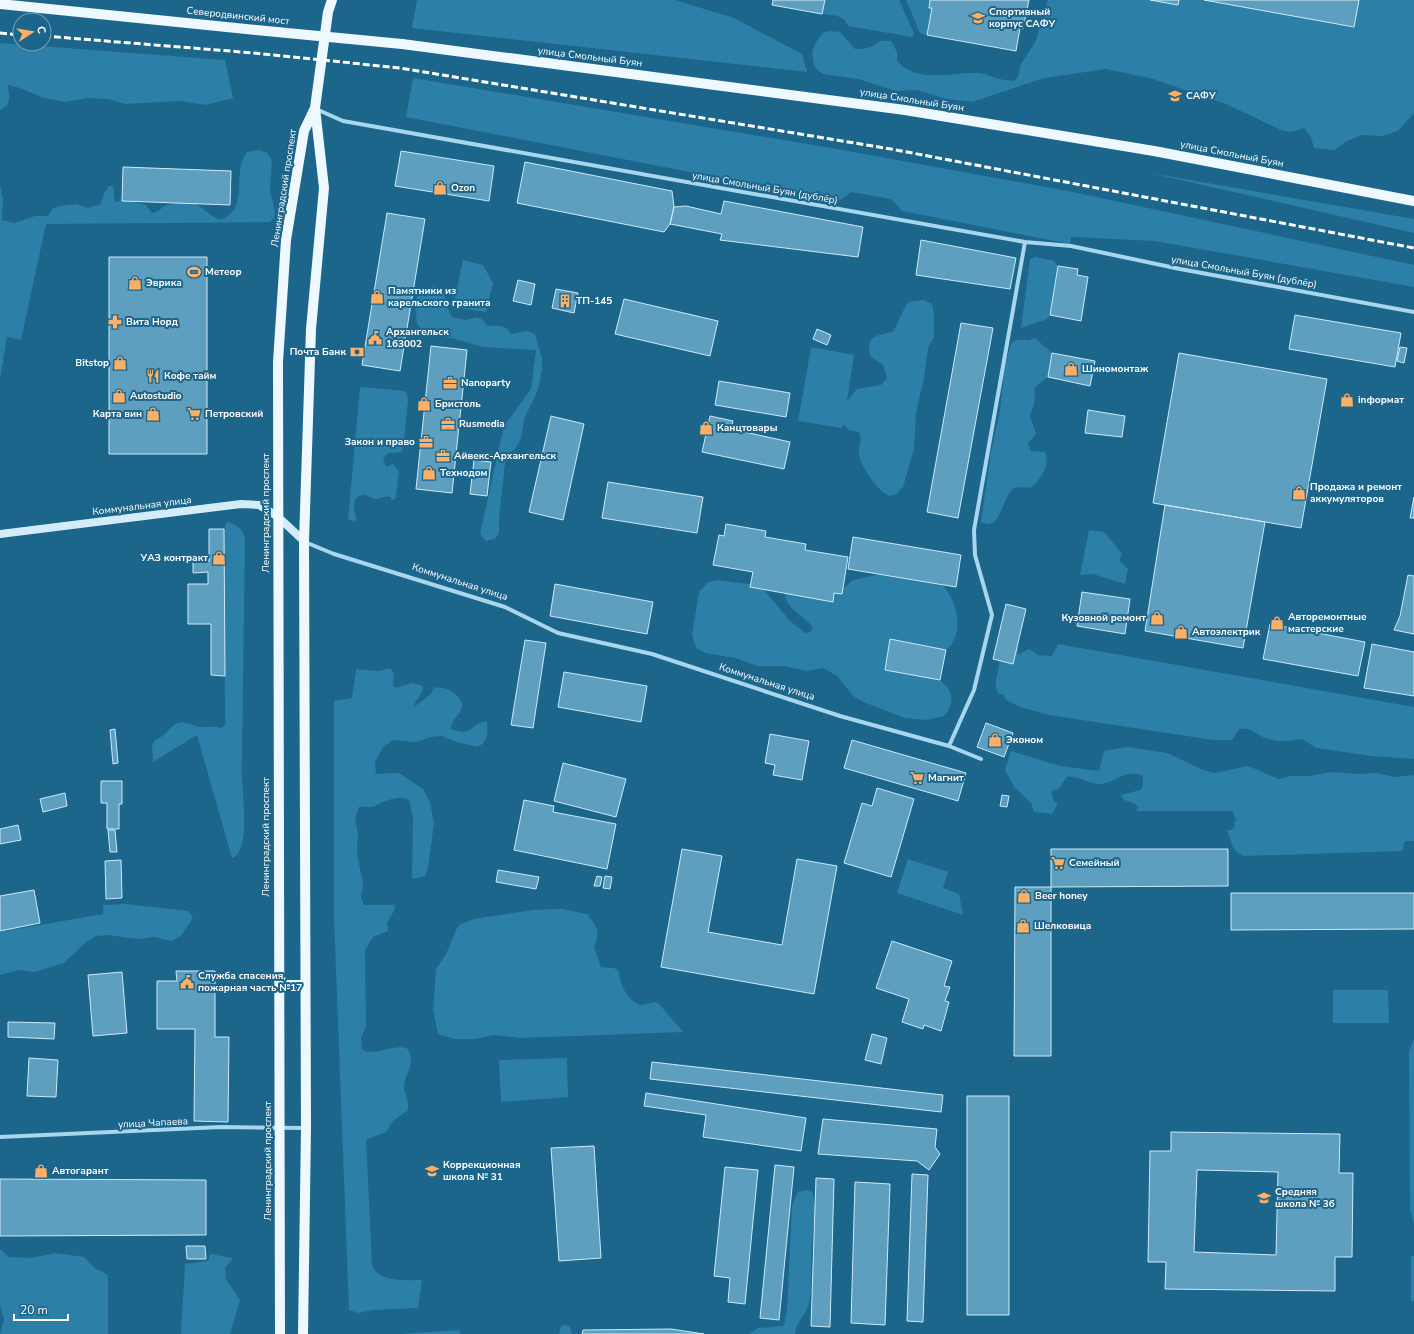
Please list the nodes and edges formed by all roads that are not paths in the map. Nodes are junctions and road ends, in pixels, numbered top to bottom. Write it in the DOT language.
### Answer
graph roads {
  1 [pos="325,0"];
  2 [pos="332,0"];
  3 [pos="0,4"];
  4 [pos="328,12"];
  5 [pos="402,44"];
  6 [pos="314,108"];
  7 [pos="1392,197"];
  8 [pos="1414,197"];
  9 [pos="1414,201"];
  10 [pos="1025,242"];
  11 [pos="1414,312"];
  12 [pos="277,516"];
  13 [pos="0,534"];
  14 [pos="304,541"];
  15 [pos="949,746"];
  16 [pos="981,759"];
  17 [pos="279,985"];
  18 [pos="305,985"];
  19 [pos="280,1128"];
  20 [pos="306,1128"];
  21 [pos="0,1137"];
  22 [pos="280,1334"];
  23 [pos="303,1334"];
  1 -- 4 [label="main road"];
  2 -- 4 [label="main road"];
  3 -- 5 [label="main road, Северодвинский мост, bridge"];
  4 -- 6 [label="main road"];
  5 -- 7 [label="main road, улица Смольный Буян"];
  6 -- 10 [label="street, улица Смольный Буян (дублёр)"];
  6 -- 12 [label="main road, Ленинградский проспект"];
  6 -- 14 [label="main road"];
  7 -- 8 [label="main road"];
  7 -- 9 [label="main road, улица Смольный Буян"];
  10 -- 11 [label="street, улица Смольный Буян (дублёр)"];
  10 -- 15 [label="street"];
  12 -- 13 [label="main road, Коммунальная улица"];
  12 -- 14 [label="main road, Коммунальная улица"];
  12 -- 17 [label="main road, Ленинградский проспект"];
  14 -- 15 [label="street, Коммунальная улица"];
  14 -- 18 [label="main road"];
  15 -- 16 [label="street, Коммунальная улица"];
  17 -- 18 [label="main road"];
  17 -- 19 [label="main road, Ленинградский проспект"];
  18 -- 20 [label="main road"];
  19 -- 20 [label="street, улица Чапаева"];
  19 -- 21 [label="street, улица Чапаева"];
  19 -- 22 [label="main road, Ленинградский проспект"];
  20 -- 23 [label="main road"];
}
